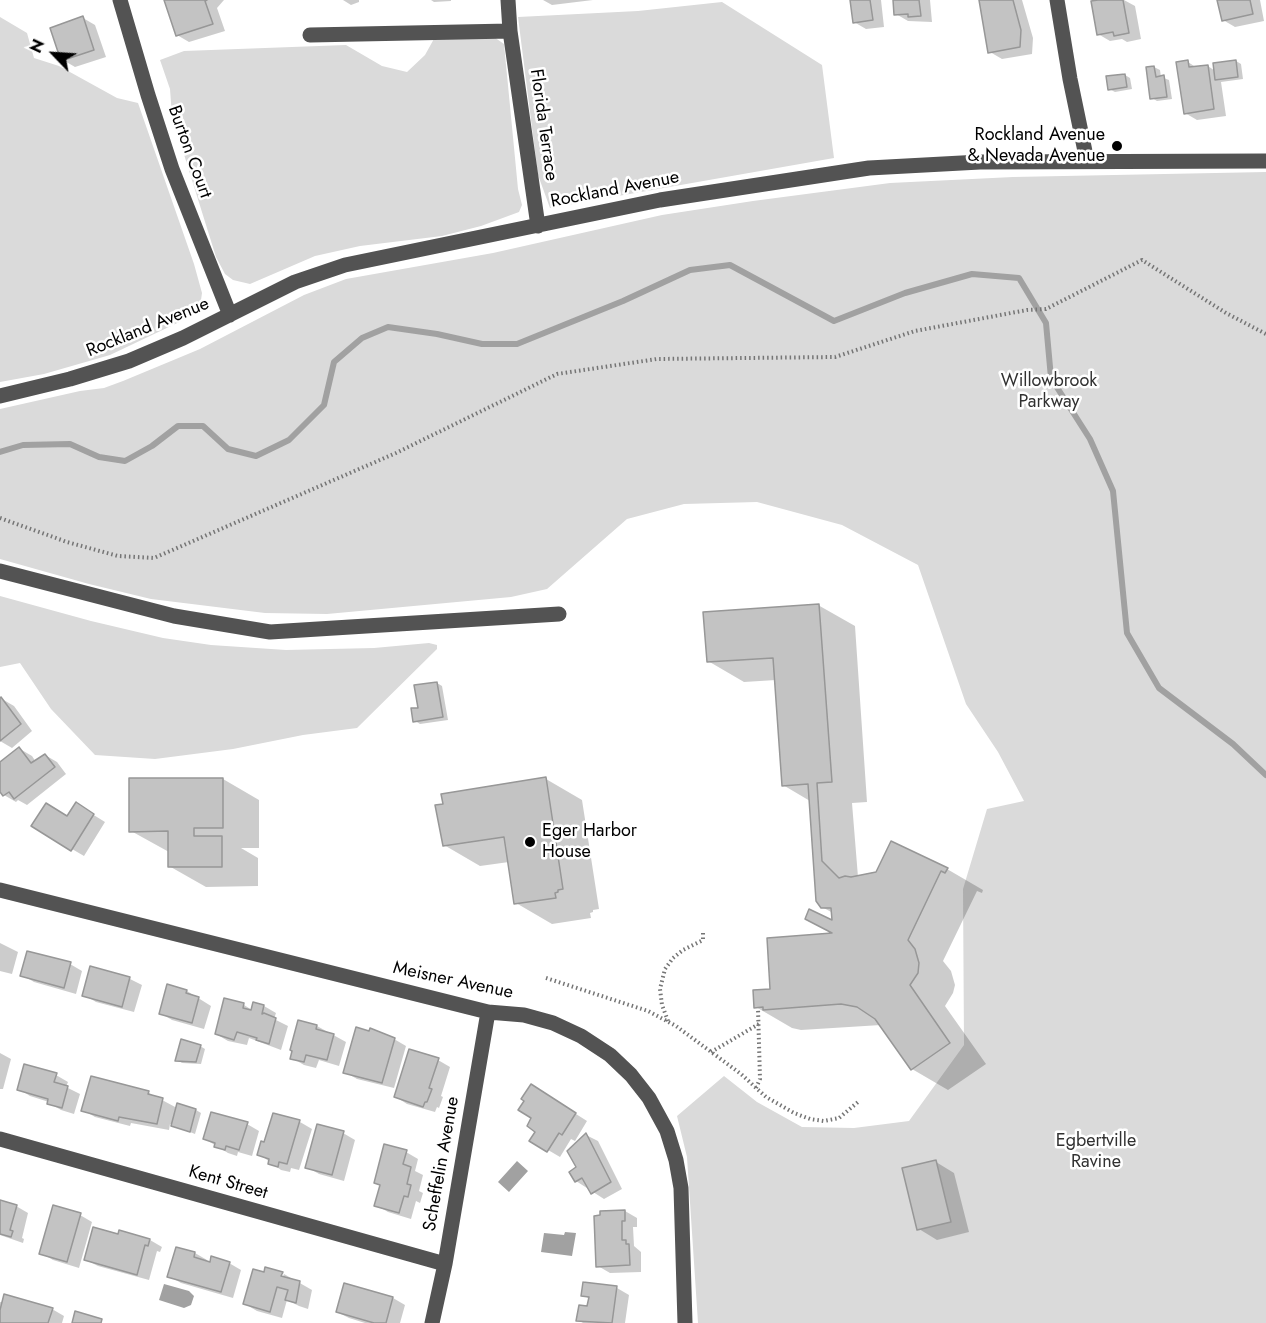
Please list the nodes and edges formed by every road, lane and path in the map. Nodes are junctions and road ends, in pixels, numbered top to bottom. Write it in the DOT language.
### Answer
graph roads {
  1 [pos="120,0"];
  2 [pos="508,0"];
  3 [pos="1058,0"];
  4 [pos="510,31"];
  5 [pos="310,35"];
  6 [pos="1087,161"];
  7 [pos="1266,161"];
  8 [pos="538,226"];
  9 [pos="230,315"];
  10 [pos="1266,334"];
  11 [pos="0,396"];
  12 [pos="0,518"];
  13 [pos="0,571"];
  14 [pos="560,614"];
  15 [pos="0,890"];
  16 [pos="703,932"];
  17 [pos="546,978"];
  18 [pos="758,1008"];
  19 [pos="488,1012"];
  20 [pos="668,1022"];
  21 [pos="759,1024"];
  22 [pos="711,1052"];
  23 [pos="756,1088"];
  24 [pos="858,1102"];
  25 [pos="0,1138"];
  26 [pos="445,1264"];
  27 [pos="432,1323"];
  28 [pos="685,1323"];
  1 -- 9 [label="street, Burton Court"];
  2 -- 4 [label="street, Florida Terrace"];
  3 -- 6 [label="street"];
  4 -- 5 [label="street"];
  4 -- 8 [label="street, Florida Terrace"];
  6 -- 7 [label="street, Rockland Avenue"];
  6 -- 8 [label="street, Rockland Avenue"];
  8 -- 9 [label="street, Rockland Avenue"];
  9 -- 11 [label="street, Rockland Avenue"];
  10 -- 12 [label="path"];
  13 -- 14 [label="street"];
  15 -- 19 [label="street, Meisner Avenue"];
  16 -- 20 [label="path"];
  17 -- 20 [label="path"];
  18 -- 21 [label="path"];
  19 -- 26 [label="street, Scheffelin Avenue"];
  19 -- 28 [label="street, Meisner Avenue"];
  20 -- 22 [label="path"];
  21 -- 22 [label="path"];
  21 -- 23 [label="path"];
  22 -- 23 [label="path"];
  23 -- 24 [label="path"];
  25 -- 26 [label="street, Kent Street"];
  26 -- 27 [label="street, Scheffelin Avenue"];
}
